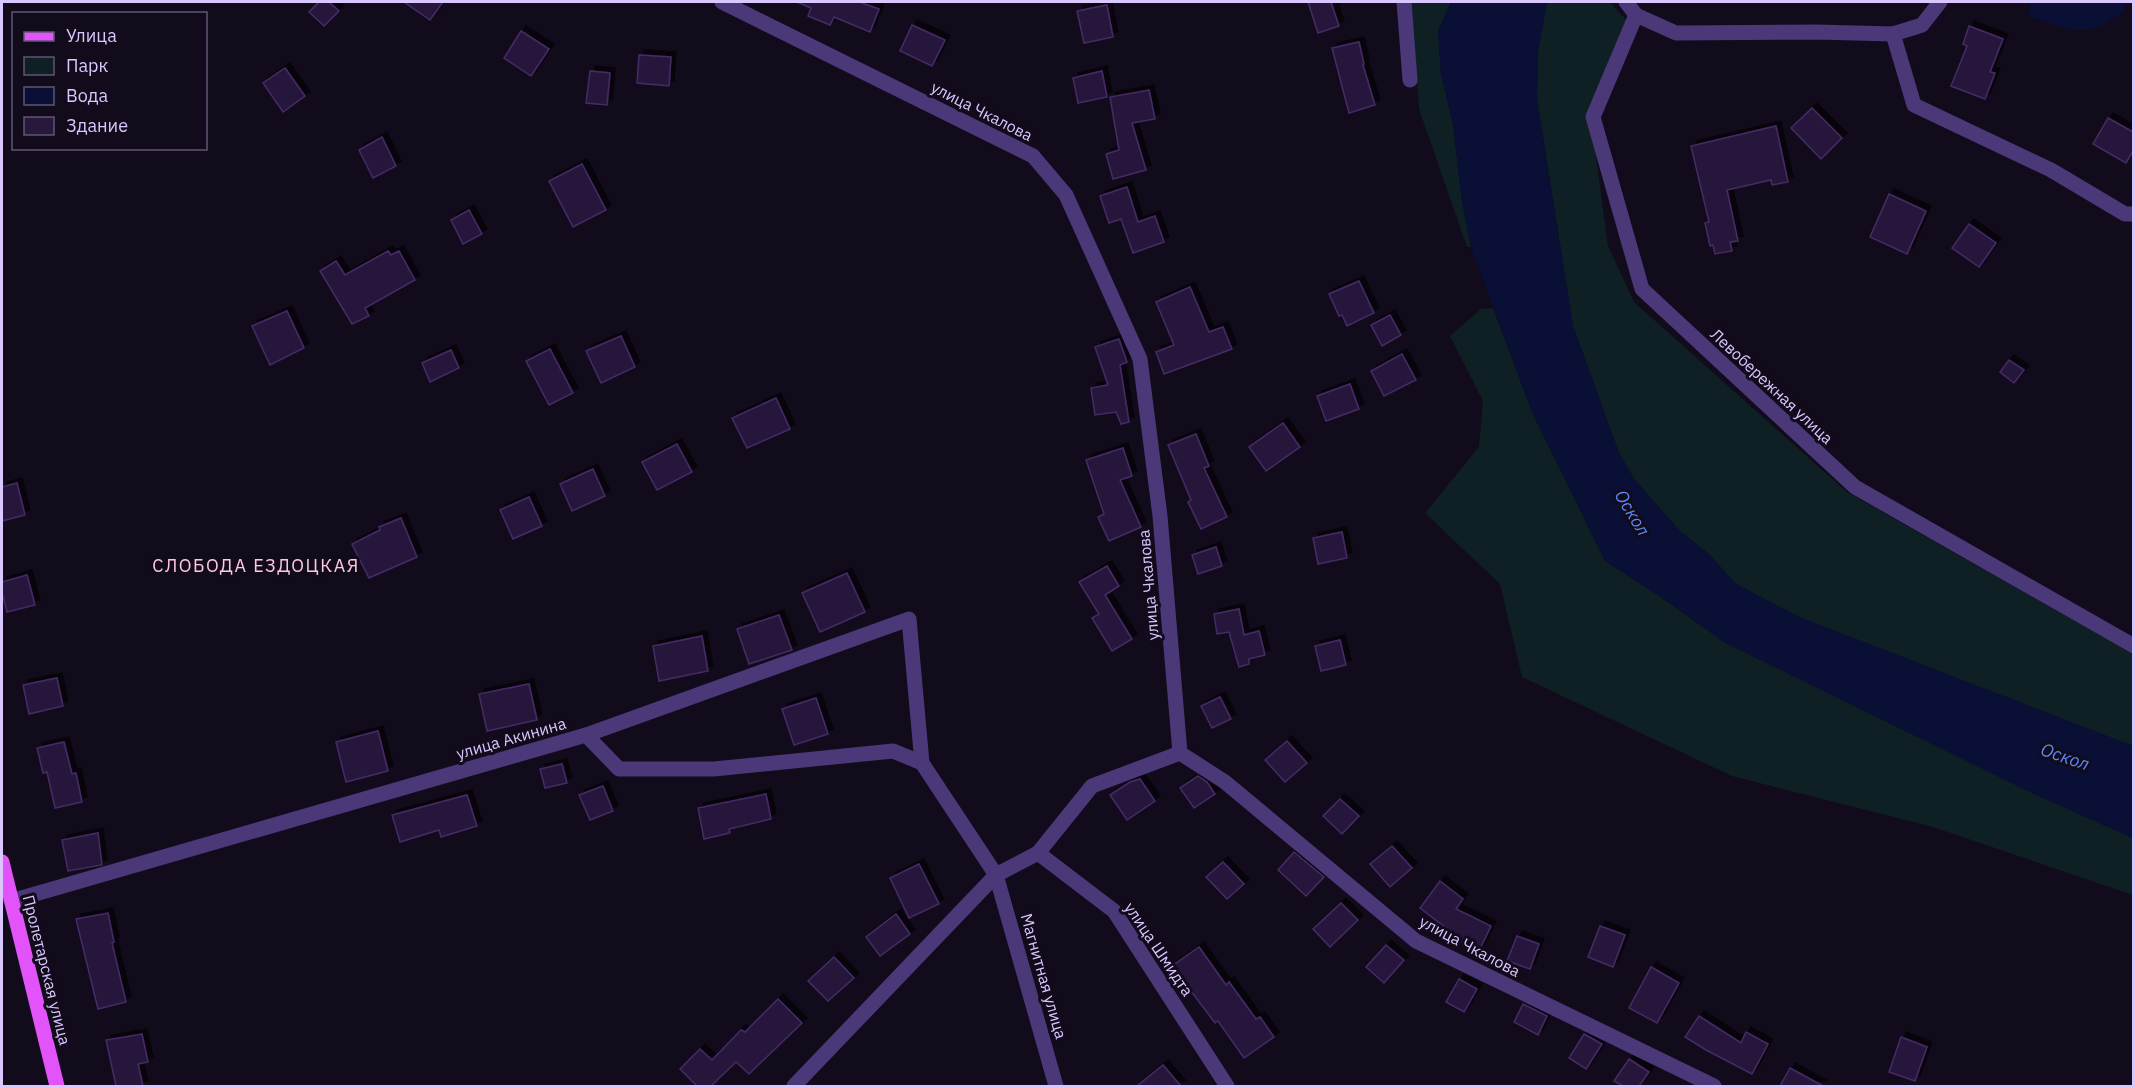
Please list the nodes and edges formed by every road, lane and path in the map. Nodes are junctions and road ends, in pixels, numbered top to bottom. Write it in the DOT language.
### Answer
graph roads {
  1 [pos="722,2"];
  2 [pos="1404,2"];
  3 [pos="1626,2"];
  4 [pos="1940,2"];
  5 [pos="1636,15"];
  6 [pos="1893,34"];
  7 [pos="1410,80"];
  8 [pos="2133,214"];
  9 [pos="2133,646"];
  10 [pos="586,735"];
  11 [pos="1180,753"];
  12 [pos="922,764"];
  13 [pos="1038,853"];
  14 [pos="2,862"];
  15 [pos="996,875"];
  16 [pos="11,901"];
  17 [pos="57,1086"];
  18 [pos="794,1086"];
  19 [pos="1056,1086"];
  20 [pos="1227,1086"];
  21 [pos="1714,1086"];
  1 -- 11 [label="street, улица Чкалова"];
  2 -- 7 [label="street"];
  3 -- 5 [label="street"];
  4 -- 6 [label="street"];
  5 -- 6 [label="street"];
  5 -- 9 [label="street, Левобережная улица"];
  6 -- 8 [label="street"];
  10 -- 12 [label="street, улица Акинина"];
  10 -- 12 [label="street"];
  10 -- 16 [label="street, улица Акинина"];
  11 -- 13 [label="street"];
  11 -- 21 [label="street, улица Чкалова"];
  12 -- 15 [label="street"];
  13 -- 15 [label="street"];
  13 -- 20 [label="street, улица Шмидта"];
  14 -- 16 [label="main road, Пролетарская улица"];
  15 -- 18 [label="street"];
  15 -- 19 [label="street, Магнитная улица"];
  16 -- 17 [label="main road, Пролетарская улица"];
}
